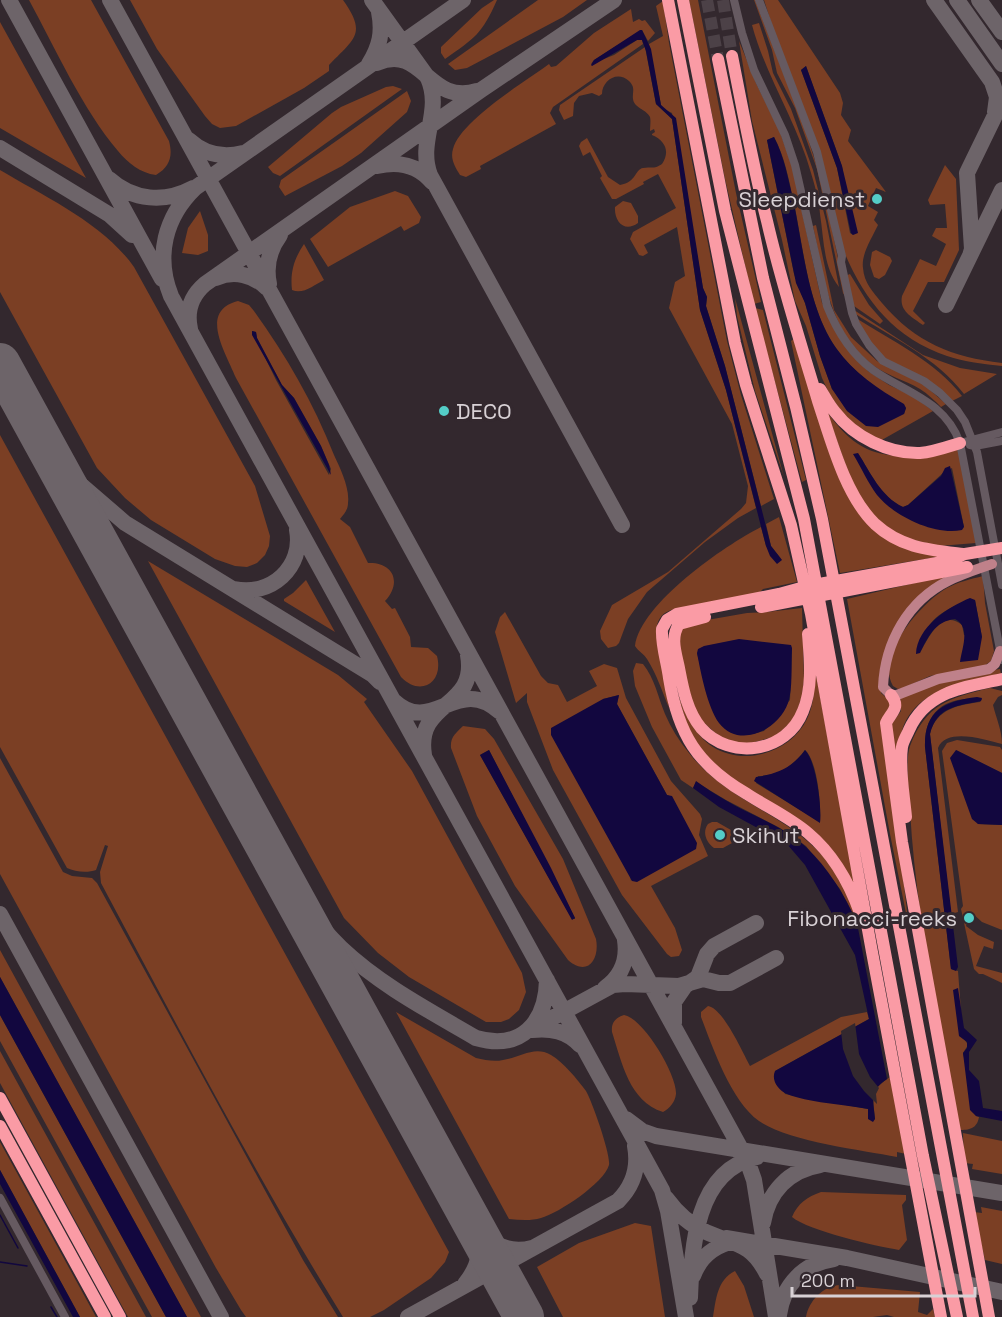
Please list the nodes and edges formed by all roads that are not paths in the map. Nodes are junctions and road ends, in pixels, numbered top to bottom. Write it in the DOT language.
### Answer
graph roads {
  1 [pos="668,0"];
  2 [pos="683,0"];
  3 [pos="734,0"];
  4 [pos="759,0"];
  5 [pos="732,56"];
  6 [pos="718,59"];
  7 [pos="810,373"];
  8 [pos="1002,432"];
  9 [pos="1002,441"];
  10 [pos="974,442"];
  11 [pos="960,443"];
  12 [pos="1002,548"];
  13 [pos="997,563"];
  14 [pos="967,565"];
  15 [pos="803,576"];
  16 [pos="1002,585"];
  17 [pos="790,596"];
  18 [pos="1001,656"];
  19 [pos="1002,679"];
  20 [pos="987,682"];
  21 [pos="1002,688"];
  22 [pos="891,695"];
  23 [pos="910,890"];
  24 [pos="872,952"];
  25 [pos="0,1098"];
  26 [pos="0,1126"];
  27 [pos="0,1198"];
  28 [pos="65,1317"];
  29 [pos="105,1317"];
  30 [pos="120,1317"];
  31 [pos="941,1317"];
  32 [pos="957,1317"];
  33 [pos="973,1317"];
  34 [pos="989,1317"];
  1 -- 15 [label="highway"];
  2 -- 32 [label="highway"];
  3 -- 11 [label="street"];
  4 -- 10 [label="street"];
  5 -- 7 [label="highway"];
  6 -- 33 [label="highway"];
  7 -- 11 [label="highway"];
  7 -- 14 [label="highway"];
  8 -- 10 [label="street"];
  9 -- 10 [label="street"];
  10 -- 11 [label="street"];
  10 -- 16 [label="street"];
  11 -- 18 [label="street"];
  12 -- 14 [label="highway"];
  13 -- 14 [label="main road"];
  14 -- 17 [label="highway"];
  14 -- 22 [label="main road"];
  15 -- 17 [label="highway"];
  15 -- 24 [label="highway"];
  17 -- 24 [label="highway"];
  18 -- 22 [label="main road"];
  19 -- 20 [label="highway"];
  20 -- 21 [label="highway"];
  20 -- 23 [label="highway"];
  22 -- 23 [label="highway"];
  23 -- 34 [label="highway"];
  24 -- 31 [label="highway"];
  25 -- 30 [label="highway"];
  26 -- 29 [label="highway"];
  27 -- 28 [label="street"];
}
